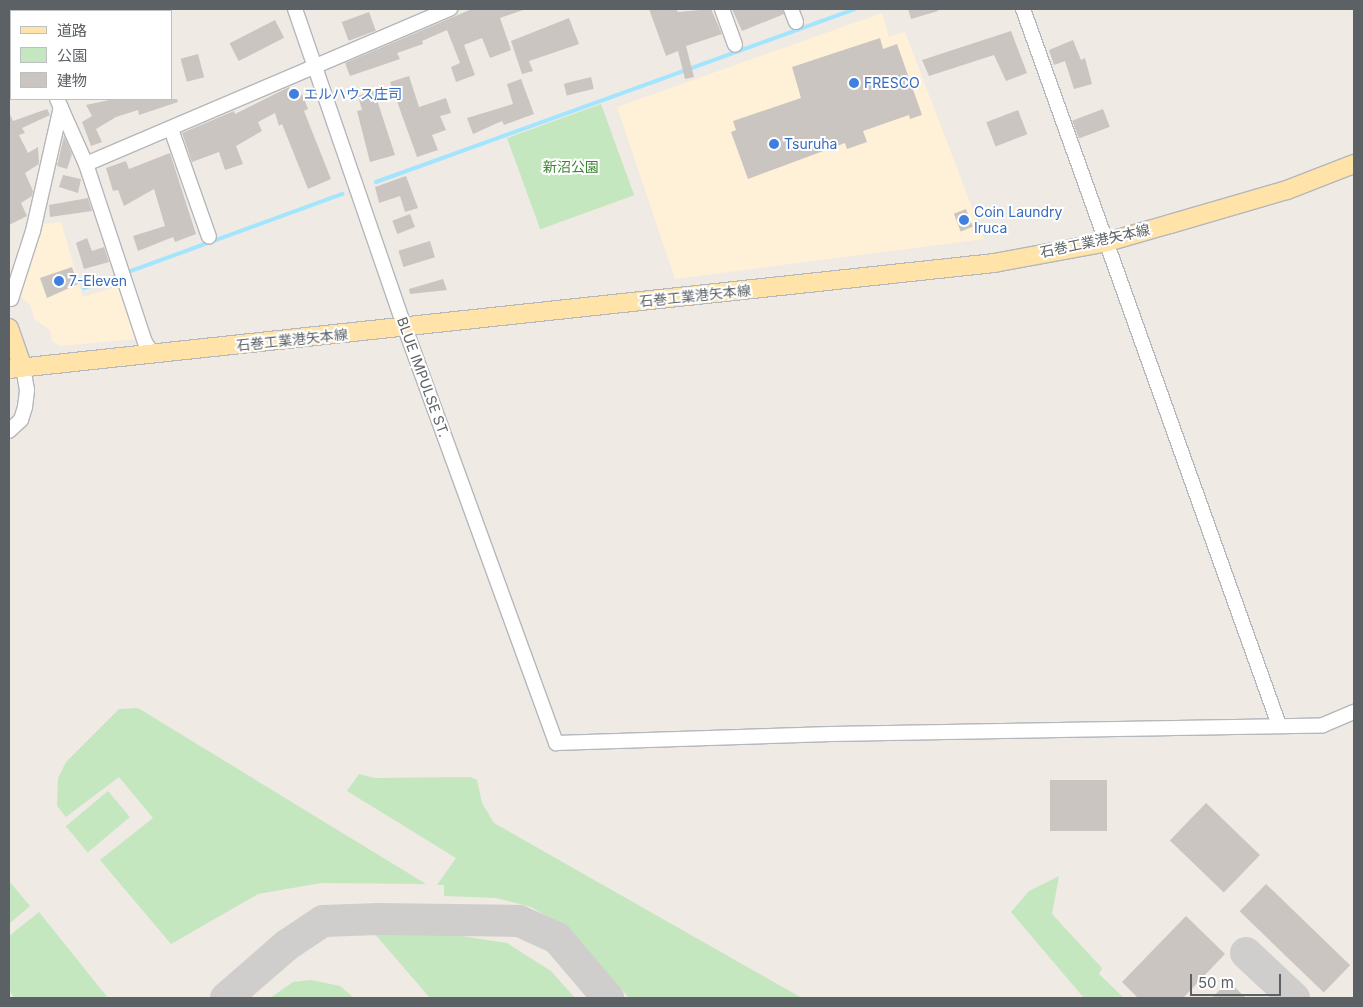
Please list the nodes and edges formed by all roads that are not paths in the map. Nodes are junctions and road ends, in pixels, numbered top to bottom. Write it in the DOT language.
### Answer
graph roads {
  1 [pos="295,9"];
  2 [pos="450,9"];
  3 [pos="722,9"];
  4 [pos="1023,9"];
  5 [pos="735,46"];
  6 [pos="314,66"];
  7 [pos="60,102"];
  8 [pos="171,129"];
  9 [pos="86,164"];
  10 [pos="1354,164"];
  11 [pos="209,237"];
  12 [pos="1106,242"];
  13 [pos="10,298"];
  14 [pos="9,328"];
  15 [pos="405,328"];
  16 [pos="152,354"];
  17 [pos="16,368"];
  18 [pos="9,431"];
  19 [pos="1354,712"];
  20 [pos="1280,725"];
  1 -- 6 [label="street, BLUE IMPULSE ST."];
  2 -- 6 [label="street"];
  3 -- 5 [label="street"];
  4 -- 12 [label="street"];
  6 -- 8 [label="street"];
  6 -- 15 [label="street, BLUE IMPULSE ST."];
  7 -- 9 [label="street"];
  7 -- 13 [label="street"];
  8 -- 9 [label="street"];
  8 -- 11 [label="street"];
  9 -- 16 [label="street"];
  10 -- 12 [label="main road, 石巻工業港矢本線"];
  12 -- 15 [label="main road, 石巻工業港矢本線"];
  12 -- 20 [label="street"];
  14 -- 17 [label="main road"];
  15 -- 16 [label="main road, 石巻工業港矢本線"];
  15 -- 20 [label="street, BLUE IMPULSE ST."];
  16 -- 17 [label="main road, 石巻工業港矢本線"];
  17 -- 18 [label="street"];
  19 -- 20 [label="street"];
}
